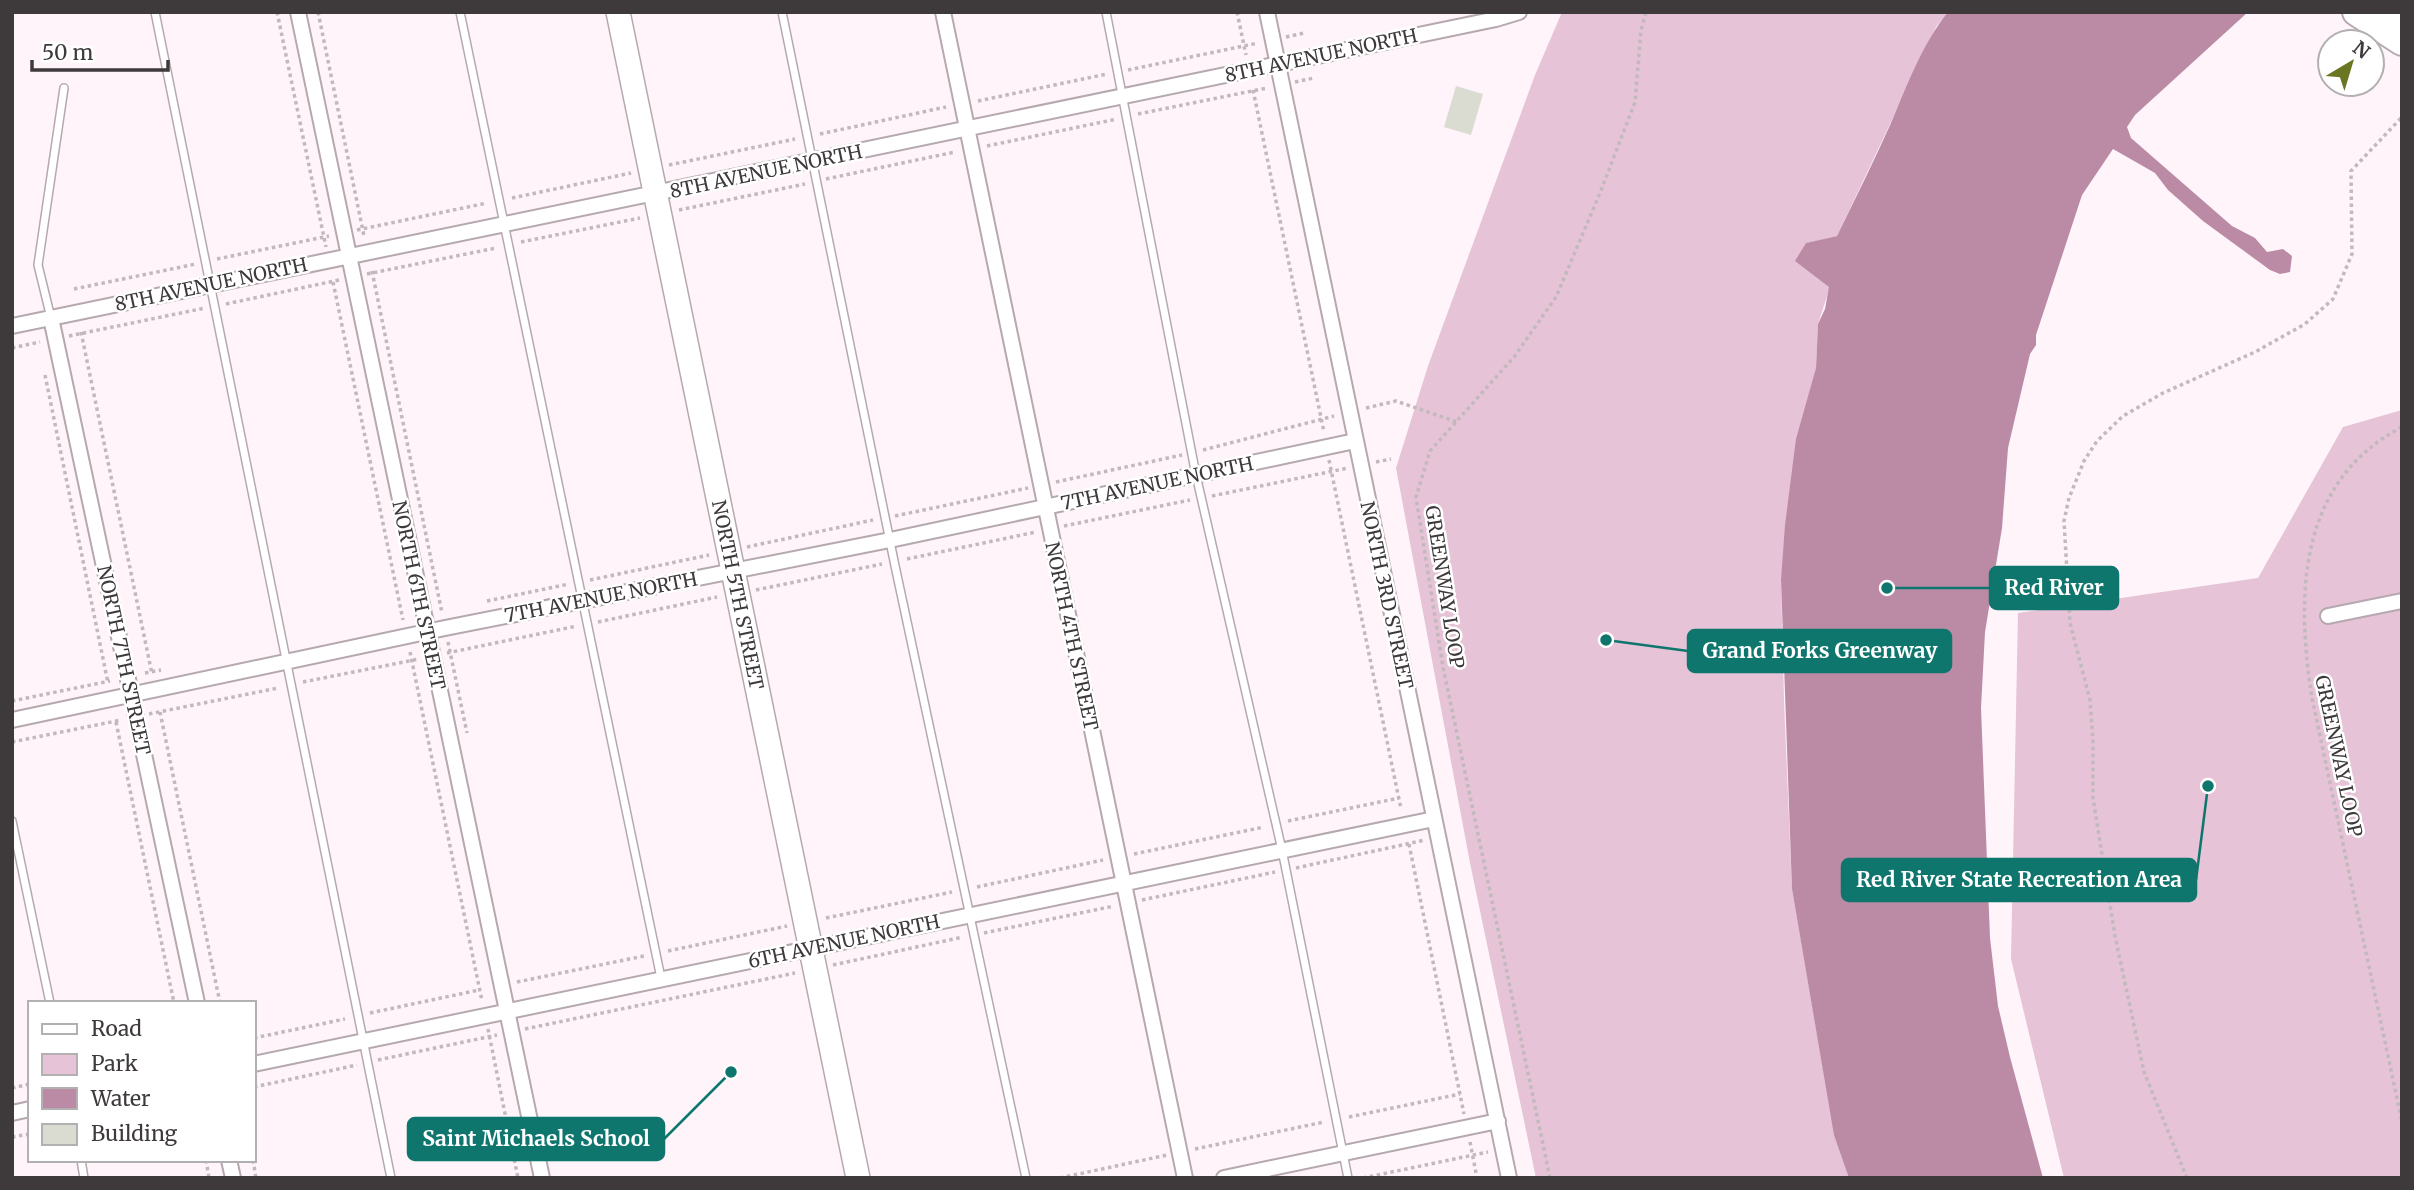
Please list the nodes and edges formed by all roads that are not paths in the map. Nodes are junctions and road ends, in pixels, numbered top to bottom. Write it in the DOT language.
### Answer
graph roads {
  1 [pos="155,12"];
  2 [pos="298,12"];
  3 [pos="460,12"];
  4 [pos="618,12"];
  5 [pos="782,12"];
  6 [pos="943,12"];
  7 [pos="1106,12"];
  8 [pos="1267,12"];
  9 [pos="1519,12"];
  10 [pos="2356,12"];
  11 [pos="2396,12"];
  12 [pos="2402,16"];
  13 [pos="2402,42"];
  14 [pos="1278,64"];
  15 [pos="64,88"];
  16 [pos="1123,96"];
  17 [pos="967,129"];
  18 [pos="813,161"];
  19 [pos="655,194"];
  20 [pos="502,225"];
  21 [pos="349,255"];
  22 [pos="209,285"];
  23 [pos="51,318"];
  24 [pos="12,326"];
  25 [pos="1355,441"];
  26 [pos="1196,475"];
  27 [pos="1045,507"];
  28 [pos="890,540"];
  29 [pos="732,572"];
  30 [pos="582,601"];
  31 [pos="2402,601"];
  32 [pos="2329,616"];
  33 [pos="426,632"];
  34 [pos="285,662"];
  35 [pos="131,694"];
  36 [pos="12,720"];
  37 [pos="1434,819"];
  38 [pos="12,821"];
  39 [pos="1282,850"];
  40 [pos="1123,883"];
  41 [pos="970,915"];
  42 [pos="814,958"];
  43 [pos="661,978"];
  44 [pos="50,1001"];
  45 [pos="197,1001"];
  46 [pos="507,1010"];
  47 [pos="363,1041"];
  48 [pos="256,1064"];
  49 [pos="1498,1121"];
  50 [pos="1343,1153"];
  51 [pos="391,1178"];
  52 [pos="542,1178"];
  53 [pos="858,1178"];
  54 [pos="1026,1178"];
  55 [pos="1185,1178"];
  56 [pos="1224,1178"];
  57 [pos="1348,1178"];
  58 [pos="1509,1178"];
  1 -- 22 [label="lane"];
  2 -- 21 [label="street, NORTH 6TH STREET"];
  3 -- 20 [label="lane"];
  4 -- 19 [label="main road, NORTH 5TH STREET"];
  5 -- 18 [label="lane"];
  6 -- 17 [label="street, NORTH 4TH STREET"];
  7 -- 16 [label="lane"];
  8 -- 14 [label="street, NORTH 3RD STREET"];
  9 -- 14 [label="street, 8TH AVENUE NORTH"];
  10 -- 13 [label="highway"];
  11 -- 12 [label="highway"];
  14 -- 16 [label="street, 8TH AVENUE NORTH"];
  14 -- 25 [label="street, NORTH 3RD STREET"];
  15 -- 23 [label="lane"];
  16 -- 17 [label="street, 8TH AVENUE NORTH"];
  16 -- 26 [label="lane"];
  17 -- 18 [label="street, 8TH AVENUE NORTH"];
  17 -- 27 [label="street, NORTH 4TH STREET"];
  18 -- 19 [label="street, 8TH AVENUE NORTH"];
  18 -- 28 [label="lane"];
  19 -- 20 [label="street, 8TH AVENUE NORTH"];
  19 -- 29 [label="main road, NORTH 5TH STREET"];
  20 -- 21 [label="street, 8TH AVENUE NORTH"];
  20 -- 30 [label="lane"];
  21 -- 22 [label="street, 8TH AVENUE NORTH"];
  21 -- 33 [label="street, NORTH 6TH STREET"];
  22 -- 23 [label="street, 8TH AVENUE NORTH"];
  22 -- 34 [label="lane"];
  23 -- 24 [label="street, 8TH AVENUE NORTH"];
  23 -- 35 [label="street, NORTH 7TH STREET"];
  25 -- 26 [label="street, 7TH AVENUE NORTH"];
  25 -- 37 [label="street, NORTH 3RD STREET"];
  26 -- 27 [label="street, 7TH AVENUE NORTH"];
  26 -- 39 [label="lane"];
  27 -- 28 [label="street, 7TH AVENUE NORTH"];
  27 -- 40 [label="street, NORTH 4TH STREET"];
  28 -- 29 [label="street, 7TH AVENUE NORTH"];
  28 -- 41 [label="lane"];
  29 -- 30 [label="street, 7TH AVENUE NORTH"];
  29 -- 42 [label="main road, NORTH 5TH STREET"];
  30 -- 33 [label="street, 7TH AVENUE NORTH"];
  30 -- 43 [label="lane"];
  31 -- 32 [label="street"];
  33 -- 34 [label="street, 7TH AVENUE NORTH"];
  33 -- 46 [label="street, NORTH 6TH STREET"];
  34 -- 35 [label="street, 7TH AVENUE NORTH"];
  34 -- 47 [label="lane"];
  35 -- 36 [label="street, 7TH AVENUE NORTH"];
  35 -- 45 [label="street, NORTH 7TH STREET"];
  37 -- 39 [label="street, 6TH AVENUE NORTH"];
  37 -- 49 [label="street, NORTH 3RD STREET"];
  38 -- 44 [label="lane"];
  39 -- 40 [label="street, 6TH AVENUE NORTH"];
  39 -- 50 [label="lane"];
  40 -- 41 [label="street, 6TH AVENUE NORTH"];
  40 -- 55 [label="street, NORTH 4TH STREET"];
  41 -- 42 [label="street, 6TH AVENUE NORTH"];
  41 -- 54 [label="lane"];
  42 -- 43 [label="street, 6TH AVENUE NORTH"];
  42 -- 53 [label="main road, NORTH 5TH STREET"];
  43 -- 46 [label="street, 6TH AVENUE NORTH"];
  46 -- 47 [label="street, 6TH AVENUE NORTH"];
  46 -- 52 [label="street, NORTH 6TH STREET"];
  47 -- 48 [label="street, 6TH AVENUE NORTH"];
  47 -- 51 [label="lane"];
  49 -- 50 [label="street"];
  49 -- 58 [label="street, NORTH 3RD STREET"];
  50 -- 56 [label="street"];
  50 -- 57 [label="lane"];
}
